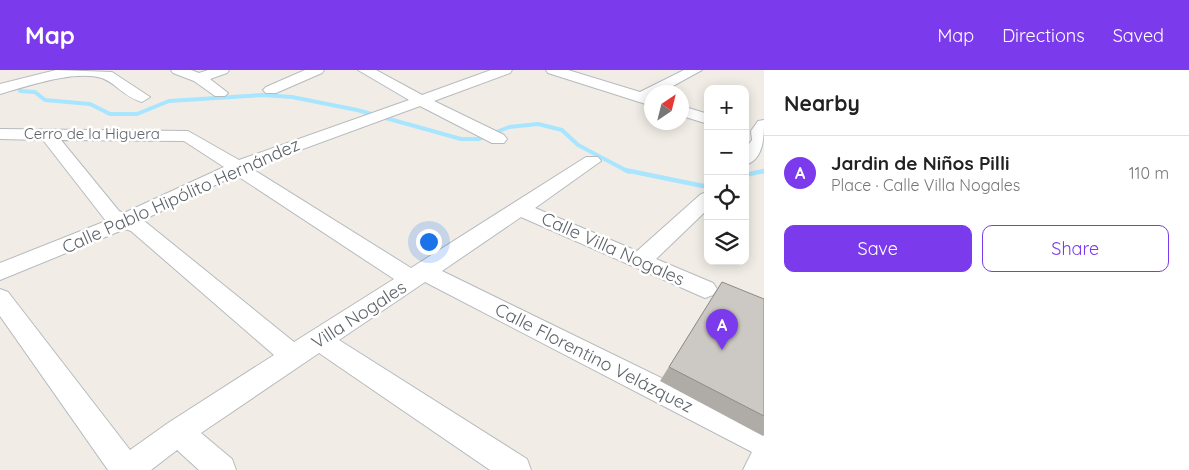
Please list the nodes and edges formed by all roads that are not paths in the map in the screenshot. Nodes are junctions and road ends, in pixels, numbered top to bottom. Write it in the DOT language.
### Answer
graph roads {
  1 [pos="73,70"];
  2 [pos="79,70"];
  3 [pos="178,70"];
  4 [pos="222,70"];
  5 [pos="317,70"];
  6 [pos="366,70"];
  7 [pos="505,70"];
  8 [pos="553,70"];
  9 [pos="695,70"];
  10 [pos="199,78"];
  11 [pos="670,85"];
  12 [pos="0,89"];
  13 [pos="271,90"];
  14 [pos="220,93"];
  15 [pos="142,97"];
  16 [pos="644,99"];
  17 [pos="420,100"];
  18 [pos="689,112"];
  19 [pos="704,118"];
  20 [pos="758,132"];
  21 [pos="0,134"];
  22 [pos="47,134"];
  23 [pos="185,135"];
  24 [pos="492,136"];
  25 [pos="749,155"];
  26 [pos="592,161"];
  27 [pos="236,168"];
  28 [pos="704,202"];
  29 [pos="521,209"];
  30 [pos="124,221"];
  31 [pos="640,261"];
  32 [pos="0,272"];
  33 [pos="419,276"];
  34 [pos="705,289"];
  35 [pos="0,298"];
  36 [pos="320,340"];
  37 [pos="293,356"];
  38 [pos="178,432"];
  39 [pos="764,444"];
  40 [pos="764,460"];
  41 [pos="127,470"];
  42 [pos="221,470"];
  43 [pos="516,470"];
  44 [pos="758,470"];
  1 -- 12 [label="street"];
  2 -- 15 [label="street"];
  3 -- 10 [label="street"];
  4 -- 10 [label="street"];
  5 -- 13 [label="street"];
  6 -- 17 [label="street"];
  7 -- 17 [label="street, Calle Pablo Hipólito Hernández"];
  8 -- 16 [label="street"];
  9 -- 11 [label="street"];
  10 -- 14 [label="street"];
  17 -- 24 [label="street"];
  17 -- 27 [label="street, Calle Pablo Hipólito Hernández"];
  18 -- 19 [label="street"];
  20 -- 25 [label="street"];
  21 -- 22 [label="street, Cerro de la Higuera"];
  22 -- 23 [label="street, Cerro de la Higuera"];
  22 -- 30 [label="street"];
  23 -- 27 [label="street, Calle Florentino Velázquez"];
  26 -- 29 [label="street, Villa Nogales"];
  27 -- 30 [label="street, Calle Pablo Hipólito Hernández"];
  27 -- 33 [label="street, Calle Florentino Velázquez"];
  28 -- 31 [label="street"];
  29 -- 31 [label="street, Calle Villa Nogales"];
  29 -- 33 [label="street, Villa Nogales"];
  30 -- 32 [label="street, Calle Pablo Hipólito Hernández"];
  30 -- 37 [label="street"];
  31 -- 34 [label="street, Calle Villa Nogales"];
  33 -- 36 [label="street, Villa Nogales"];
  33 -- 39 [label="street, Calle Florentino Velázquez"];
  35 -- 41 [label="street"];
  36 -- 37 [label="street, Villa Nogales"];
  36 -- 43 [label="street"];
  37 -- 38 [label="street, Villa Nogales"];
  38 -- 41 [label="street, Villa Nogales"];
  38 -- 42 [label="street"];
  40 -- 44 [label="street"];
}
